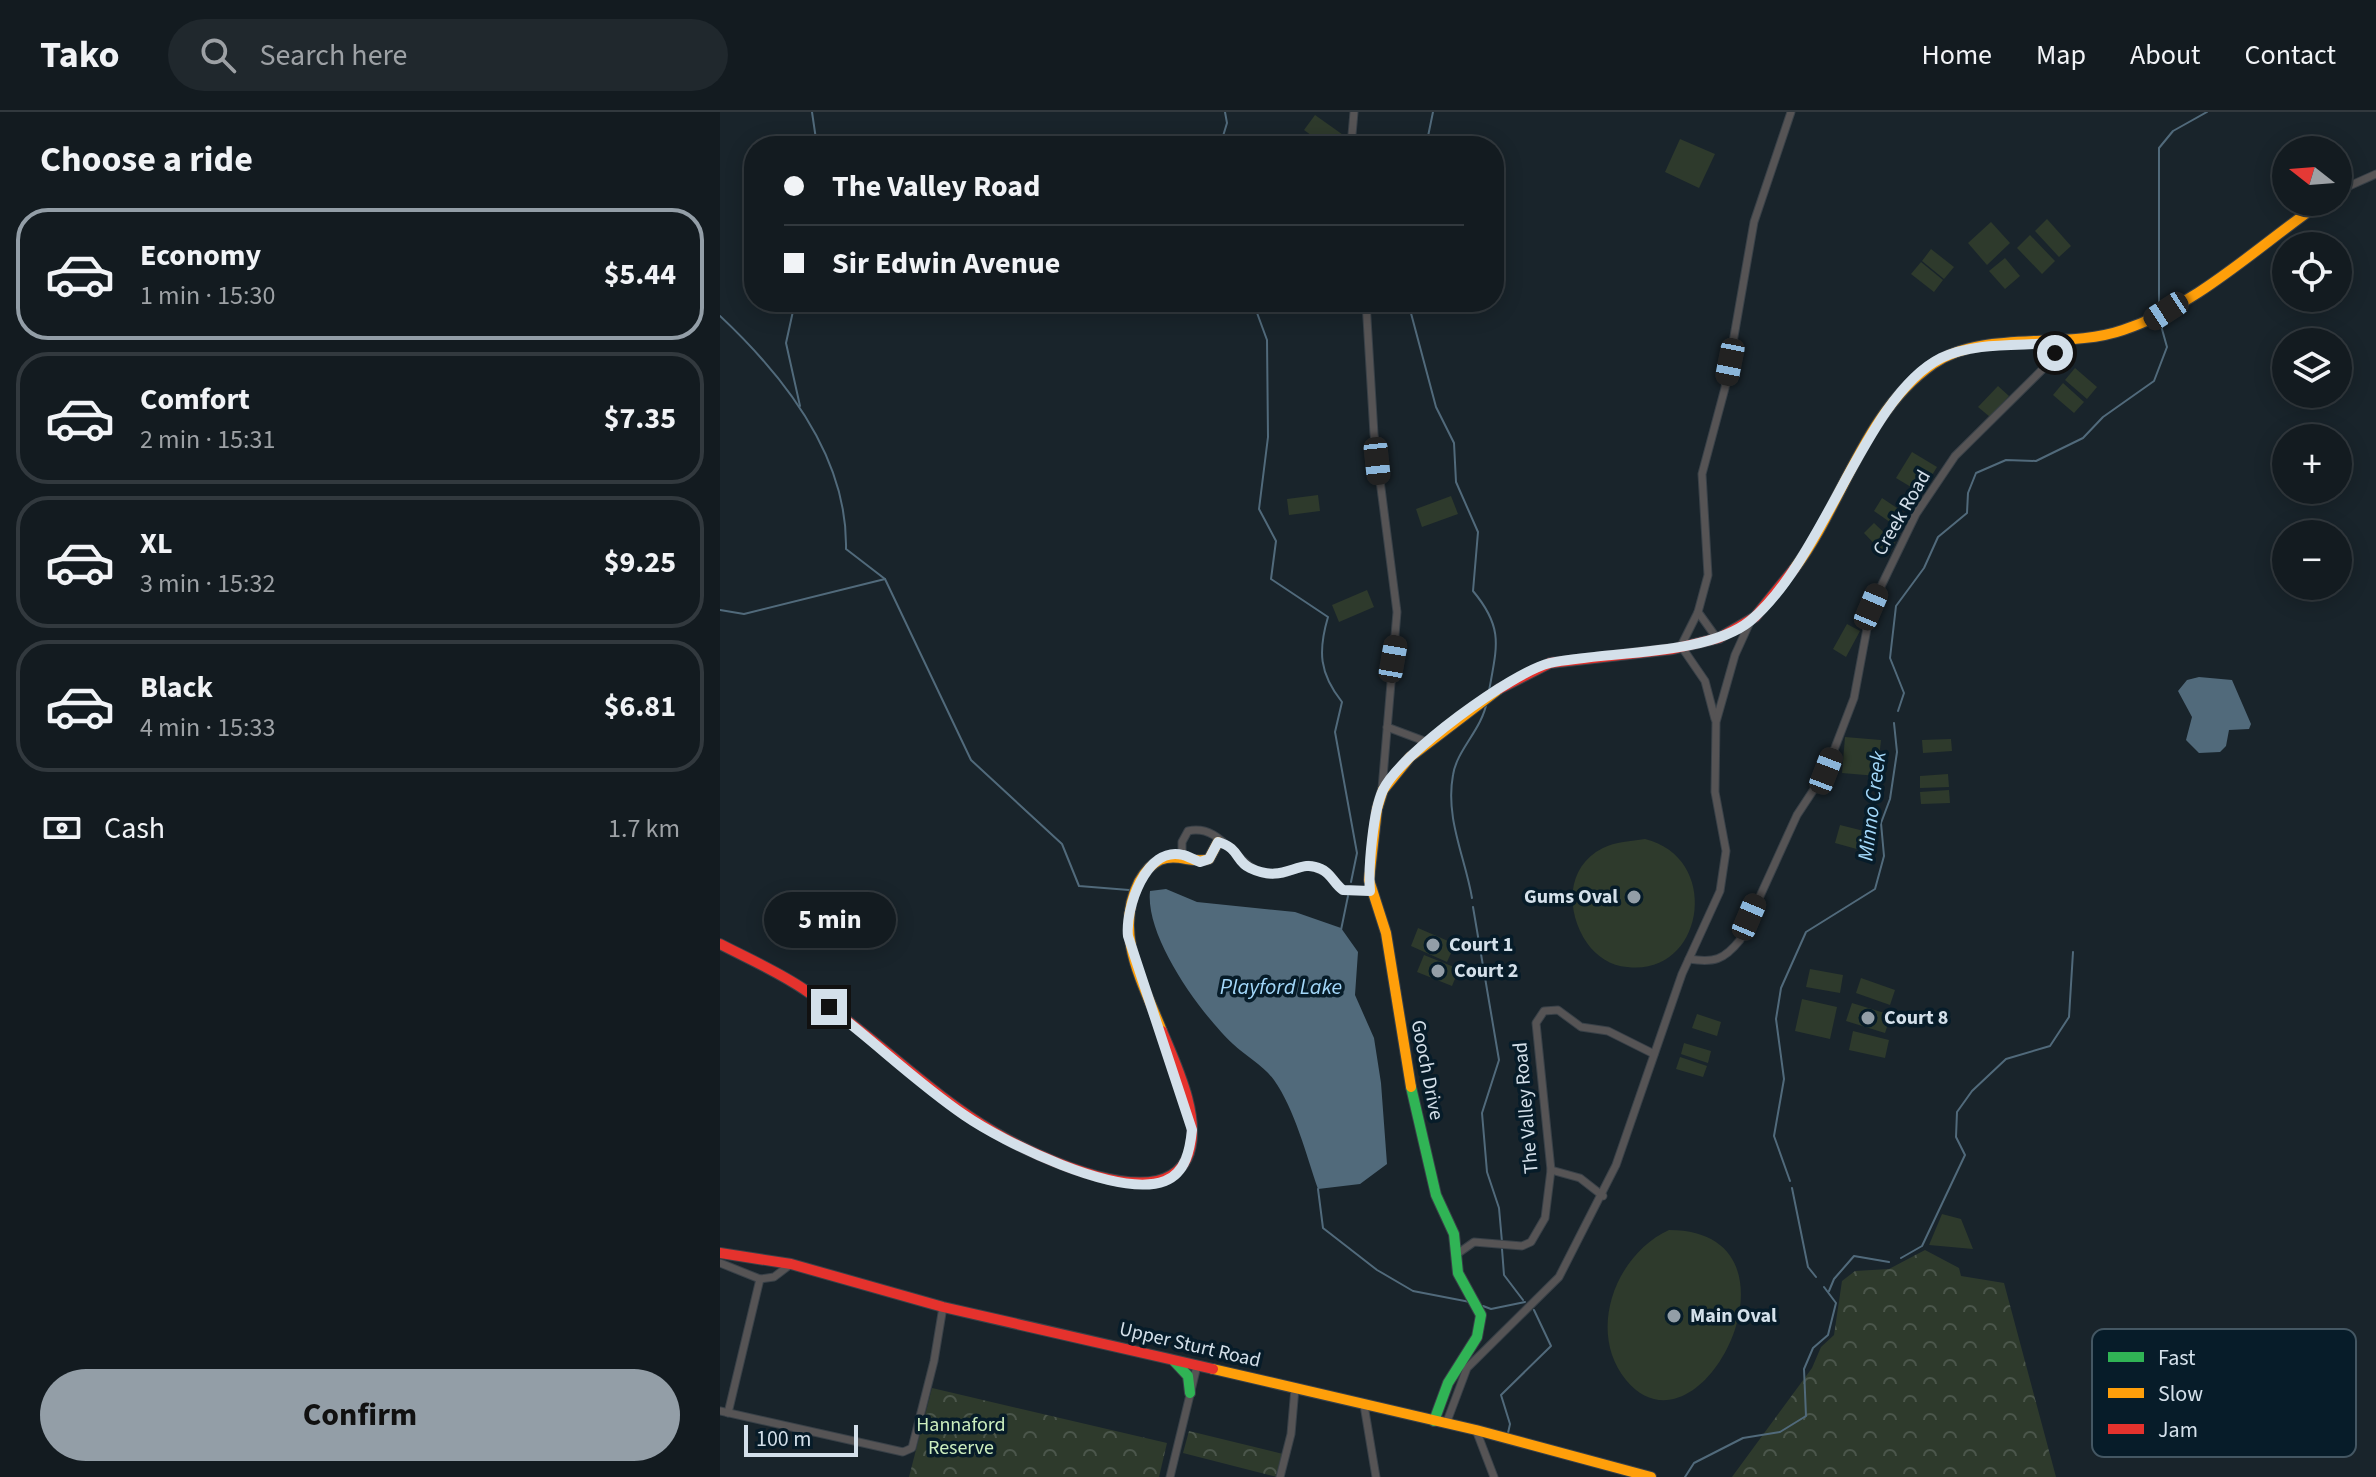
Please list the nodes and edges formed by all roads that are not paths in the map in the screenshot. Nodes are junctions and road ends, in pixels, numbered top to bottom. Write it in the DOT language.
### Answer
graph roads {
  1 [pos="1354,112"];
  2 [pos="1791,112"];
  3 [pos="1352,136"];
  4 [pos="2376,174"];
  5 [pos="2352,185"];
  6 [pos="2300,216"];
  7 [pos="1367,312"];
  8 [pos="2054,343"];
  9 [pos="1698,612"];
  10 [pos="1751,621"];
  11 [pos="1716,637"];
  12 [pos="1681,646"];
  13 [pos="1716,722"];
  14 [pos="1387,727"];
  15 [pos="1427,742"];
  16 [pos="1382,791"];
  17 [pos="1218,842"];
  18 [pos="1182,854"];
  19 [pos="1370,891"];
  20 [pos="720,944"];
  21 [pos="1689,959"];
  22 [pos="1654,1054"];
  23 [pos="1551,1170"];
  24 [pos="1603,1196"];
  25 [pos="720,1253"];
  26 [pos="1457,1254"];
  27 [pos="720,1263"];
  28 [pos="791,1264"];
  29 [pos="760,1279"];
  30 [pos="943,1307"];
  31 [pos="1172,1360"];
  32 [pos="1197,1366"];
  33 [pos="1295,1388"];
  34 [pos="1190,1393"];
  35 [pos="1364,1405"];
  36 [pos="724,1412"];
  37 [pos="1440,1422"];
  38 [pos="1476,1430"];
  39 [pos="1605,1472"];
  40 [pos="1170,1477"];
  41 [pos="1280,1477"];
  42 [pos="1376,1477"];
  43 [pos="1494,1477"];
  44 [pos="1651,1477"];
  1 -- 3 [label="street"];
  2 -- 9 [label="street"];
  4 -- 5 [label="street"];
  6 -- 8 [label="street"];
  7 -- 14 [label="street"];
  8 -- 10 [label="street"];
  8 -- 21 [label="street, Creek Road"];
  9 -- 11 [label="street"];
  9 -- 12 [label="street"];
  10 -- 11 [label="street"];
  10 -- 13 [label="street"];
  11 -- 12 [label="street"];
  12 -- 13 [label="street"];
  12 -- 15 [label="street"];
  13 -- 21 [label="street"];
  14 -- 15 [label="street"];
  14 -- 16 [label="street"];
  15 -- 16 [label="street"];
  16 -- 19 [label="street"];
  17 -- 18 [label="street"];
  17 -- 18 [label="street"];
  17 -- 19 [label="street"];
  18 -- 20 [label="street"];
  19 -- 26 [label="street, Gooch Drive"];
  21 -- 22 [label="street"];
  22 -- 23 [label="street, The Valley Road"];
  22 -- 24 [label="street"];
  23 -- 24 [label="street"];
  23 -- 26 [label="street, The Valley Road"];
  24 -- 37 [label="street"];
  25 -- 28 [label="street, Upper Sturt Road"];
  26 -- 37 [label="street, Gooch Drive"];
  27 -- 29 [label="street"];
  28 -- 29 [label="street"];
  28 -- 30 [label="street, Upper Sturt Road"];
  29 -- 36 [label="street"];
  30 -- 31 [label="street, Upper Sturt Road"];
  30 -- 36 [label="street"];
  31 -- 32 [label="street, Upper Sturt Road"];
  31 -- 34 [label="street"];
  32 -- 33 [label="street, Upper Sturt Road"];
  32 -- 34 [label="street"];
  33 -- 35 [label="street, Upper Sturt Road"];
  33 -- 41 [label="street"];
  34 -- 40 [label="street"];
  35 -- 37 [label="street, Upper Sturt Road"];
  35 -- 42 [label="street"];
  37 -- 38 [label="street, Upper Sturt Road"];
  38 -- 39 [label="street, Upper Sturt Road"];
  38 -- 43 [label="street"];
  39 -- 44 [label="street, Upper Sturt Road"];
}
